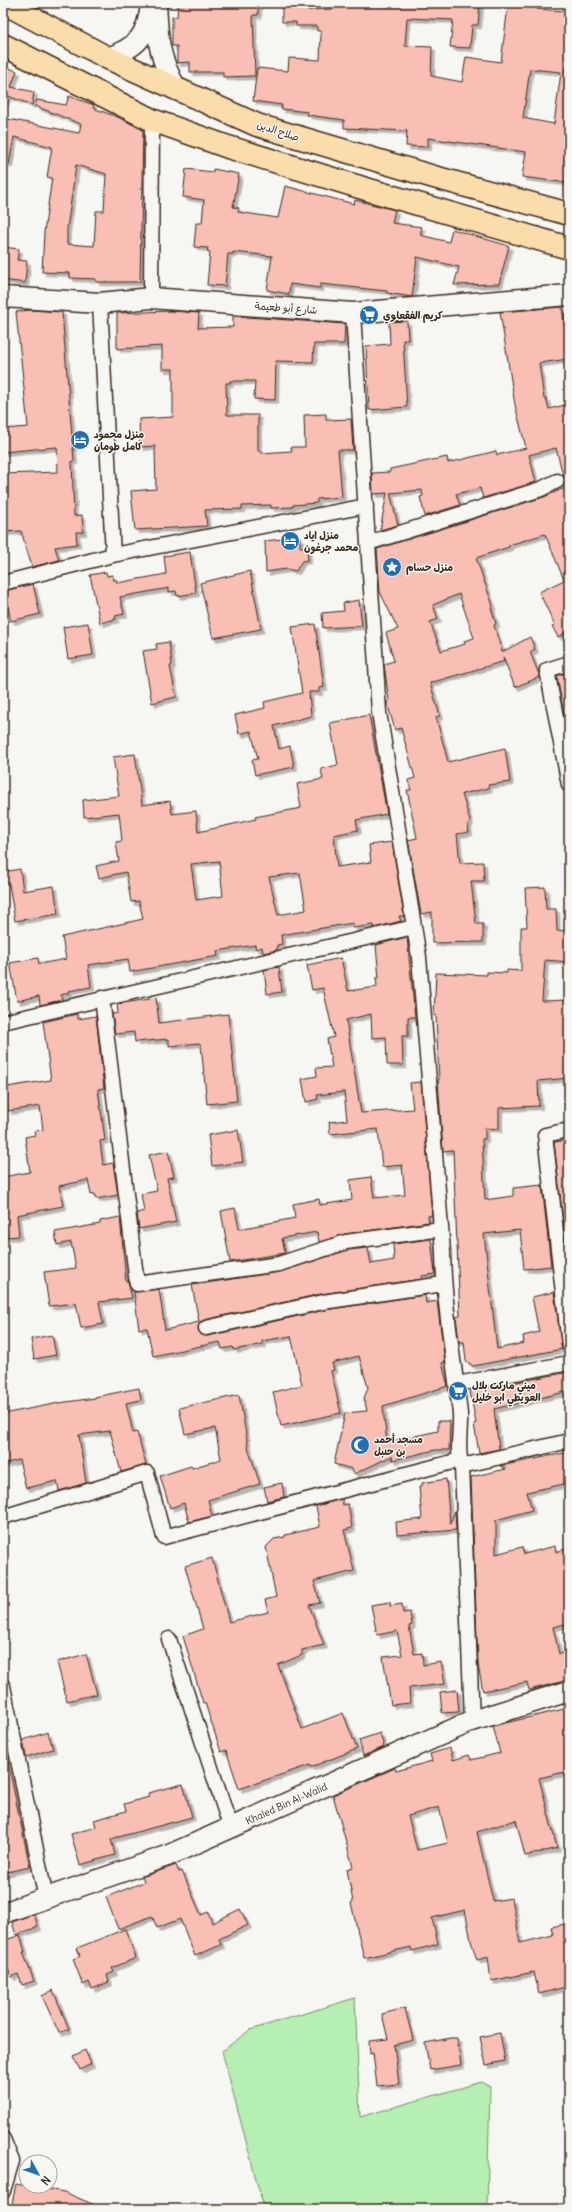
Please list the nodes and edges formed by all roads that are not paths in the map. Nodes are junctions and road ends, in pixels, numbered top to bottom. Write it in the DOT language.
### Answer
graph roads {
  1 [pos="4,3"];
  2 [pos="151,3"];
  3 [pos="156,3"];
  4 [pos="3,45"];
  5 [pos="108,58"];
  6 [pos="177,90"];
  7 [pos="152,120"];
  8 [pos="569,214"];
  9 [pos="569,248"];
  10 [pos="569,295"];
  11 [pos="3,298"];
  12 [pos="151,298"];
  13 [pos="100,303"];
  14 [pos="353,313"];
  15 [pos="557,481"];
  16 [pos="366,506"];
  17 [pos="368,543"];
  18 [pos="113,555"];
  19 [pos="3,583"];
  20 [pos="569,662"];
  21 [pos="569,785"];
  22 [pos="414,927"];
  23 [pos="102,998"];
  24 [pos="3,1022"];
  25 [pos="569,1130"];
  26 [pos="441,1229"];
  27 [pos="443,1284"];
  28 [pos="206,1328"];
  29 [pos="569,1345"];
  30 [pos="569,1363"];
  31 [pos="457,1384"];
  32 [pos="569,1441"];
  33 [pos="461,1463"];
  34 [pos="3,1517"];
  35 [pos="169,1639"];
  36 [pos="3,1686"];
  37 [pos="569,1691"];
  38 [pos="472,1721"];
  39 [pos="232,1829"];
  40 [pos="46,1899"];
  41 [pos="3,1913"];
  42 [pos="3,2139"];
  43 [pos="3,2191"];
  1 -- 5 [label="highway, صلاح الدين"];
  2 -- 5 [label="street"];
  3 -- 6 [label="street"];
  4 -- 7 [label="highway"];
  5 -- 6 [label="highway, صلاح الدين"];
  6 -- 8 [label="highway, صلاح الدين"];
  7 -- 9 [label="highway"];
  7 -- 12 [label="street"];
  10 -- 14 [label="street, شارع أبو طعيمة"];
  11 -- 13 [label="street, شارع أبو طعيمة"];
  12 -- 13 [label="street, شارع أبو طعيمة"];
  12 -- 14 [label="street, شارع أبو طعيمة"];
  13 -- 18 [label="street"];
  14 -- 16 [label="street"];
  15 -- 17 [label="street"];
  16 -- 17 [label="street"];
  16 -- 18 [label="street"];
  17 -- 22 [label="street"];
  18 -- 19 [label="street"];
  20 -- 21 [label="street"];
  22 -- 23 [label="street"];
  22 -- 26 [label="street"];
  23 -- 24 [label="street"];
  23 -- 26 [label="street"];
  25 -- 29 [label="street"];
  26 -- 27 [label="street"];
  27 -- 28 [label="street"];
  27 -- 31 [label="street"];
  30 -- 31 [label="street"];
  31 -- 33 [label="street"];
  32 -- 33 [label="street"];
  33 -- 34 [label="street"];
  33 -- 38 [label="street"];
  35 -- 39 [label="street"];
  36 -- 40 [label="street"];
  37 -- 38 [label="street, Khaled Bin Al-Walid"];
  38 -- 39 [label="street, Khaled Bin Al-Walid"];
  39 -- 40 [label="street, Khaled Bin Al-Walid"];
  40 -- 41 [label="street, Khaled Bin Al-Walid"];
  42 -- 43 [label="street"];
}
